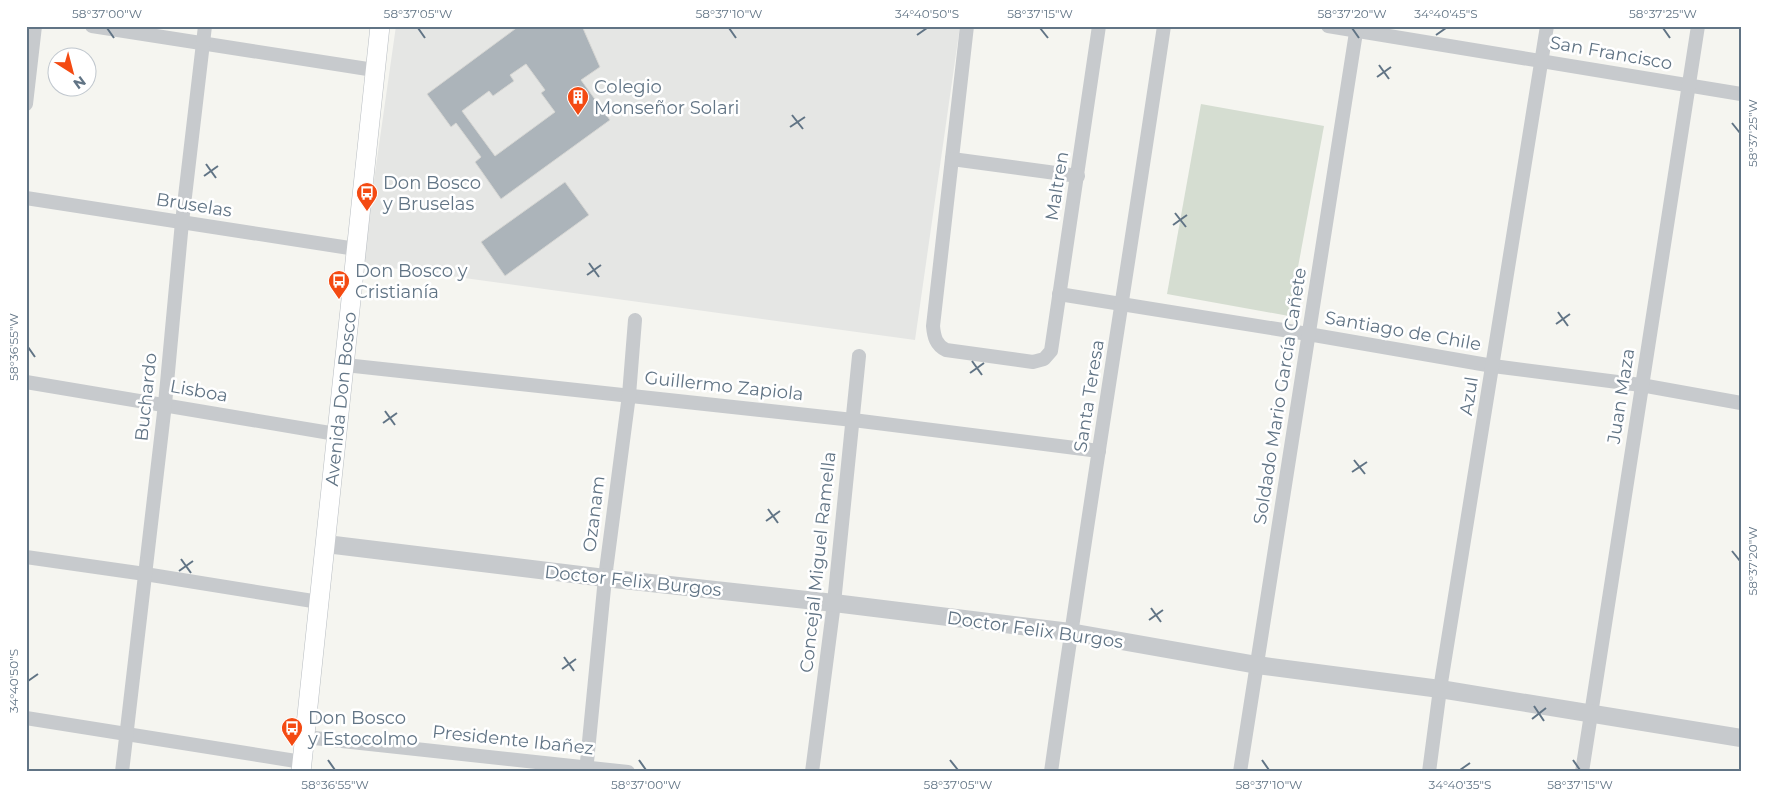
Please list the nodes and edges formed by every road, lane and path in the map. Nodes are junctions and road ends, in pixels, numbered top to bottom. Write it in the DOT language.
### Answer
graph roads {
  1 [pos="35,26"];
  2 [pos="92,26"];
  3 [pos="205,26"];
  4 [pos="380,26"];
  5 [pos="967,26"];
  6 [pos="1099,26"];
  7 [pos="1164,26"];
  8 [pos="1328,26"];
  9 [pos="1547,26"];
  10 [pos="1698,26"];
  11 [pos="1357,28"];
  12 [pos="202,44"];
  13 [pos="1542,61"];
  14 [pos="374,70"];
  15 [pos="1690,86"];
  16 [pos="1741,94"];
  17 [pos="26,104"];
  18 [pos="952,159"];
  19 [pos="1078,176"];
  20 [pos="26,198"];
  21 [pos="182,222"];
  22 [pos="356,249"];
  23 [pos="1059,294"];
  24 [pos="1123,303"];
  25 [pos="635,320"];
  26 [pos="1308,334"];
  27 [pos="859,356"];
  28 [pos="344,365"];
  29 [pos="1493,366"];
  30 [pos="26,382"];
  31 [pos="1641,386"];
  32 [pos="629,394"];
  33 [pos="1741,403"];
  34 [pos="164,404"];
  35 [pos="853,420"];
  36 [pos="336,434"];
  37 [pos="1099,451"];
  38 [pos="326,544"];
  39 [pos="26,557"];
  40 [pos="145,574"];
  41 [pos="605,578"];
  42 [pos="319,602"];
  43 [pos="834,603"];
  44 [pos="1070,632"];
  45 [pos="1256,665"];
  46 [pos="1440,689"];
  47 [pos="1592,713"];
  48 [pos="26,718"];
  49 [pos="126,734"];
  50 [pos="305,737"];
  51 [pos="1741,738"];
  52 [pos="301,767"];
  53 [pos="586,769"];
  54 [pos="122,772"];
  55 [pos="628,772"];
  56 [pos="812,772"];
  57 [pos="1051,772"];
  58 [pos="1240,772"];
  59 [pos="1429,772"];
  60 [pos="1582,772"];
  1 -- 17 [label="street"];
  2 -- 12 [label="street"];
  3 -- 12 [label="street, Buchardo"];
  4 -- 14 [label="main road, Avenida Don Bosco"];
  5 -- 18 [label="street"];
  6 -- 19 [label="street, Maltren"];
  7 -- 24 [label="street, Santa Teresa"];
  8 -- 11 [label="street, San Francisco"];
  9 -- 13 [label="street, Azul"];
  10 -- 15 [label="street, Juan Maza"];
  11 -- 13 [label="street, San Francisco"];
  11 -- 26 [label="street, Soldado Mario García Cañete"];
  12 -- 14 [label="street"];
  12 -- 21 [label="street, Buchardo"];
  13 -- 15 [label="street, San Francisco"];
  13 -- 29 [label="street, Azul"];
  14 -- 22 [label="main road, Avenida Don Bosco"];
  15 -- 16 [label="street, San Francisco"];
  15 -- 31 [label="street, Juan Maza"];
  18 -- 19 [label="street"];
  18 -- 23 [label="street, Maltren"];
  19 -- 23 [label="street, Maltren"];
  20 -- 21 [label="street, Bruselas"];
  21 -- 22 [label="street, Bruselas"];
  21 -- 34 [label="street, Buchardo"];
  22 -- 28 [label="main road, Avenida Don Bosco"];
  23 -- 24 [label="street, Santiago de Chile"];
  24 -- 26 [label="street, Santiago de Chile"];
  24 -- 37 [label="street, Santa Teresa"];
  25 -- 32 [label="street, Ozanam"];
  26 -- 29 [label="street, Santiago de Chile"];
  26 -- 45 [label="street, Soldado Mario García Cañete"];
  27 -- 35 [label="street, Concejal Miguel Ramella"];
  28 -- 32 [label="street, Guillermo Zapiola"];
  28 -- 36 [label="main road, Avenida Don Bosco"];
  29 -- 31 [label="street, Santiago de Chile"];
  29 -- 46 [label="street, Azul"];
  30 -- 34 [label="street, Lisboa"];
  31 -- 33 [label="street, Santiago de Chile"];
  31 -- 47 [label="street, Juan Maza"];
  32 -- 35 [label="street, Guillermo Zapiola"];
  32 -- 41 [label="street, Ozanam"];
  34 -- 36 [label="street, Lisboa"];
  34 -- 40 [label="street, Buchardo"];
  35 -- 37 [label="street, Guillermo Zapiola"];
  35 -- 43 [label="street, Concejal Miguel Ramella"];
  36 -- 38 [label="main road, Avenida Don Bosco"];
  37 -- 44 [label="street, Santa Teresa"];
  38 -- 41 [label="street, Doctor Felix Burgos"];
  38 -- 42 [label="main road, Avenida Don Bosco"];
  39 -- 40 [label="street"];
  40 -- 42 [label="street"];
  40 -- 49 [label="street, Buchardo"];
  41 -- 43 [label="street, Doctor Felix Burgos"];
  41 -- 53 [label="street, Ozanam"];
  42 -- 50 [label="main road, Avenida Don Bosco"];
  43 -- 44 [label="street, Doctor Felix Burgos"];
  43 -- 56 [label="street, Concejal Miguel Ramella"];
  44 -- 45 [label="street, Doctor Felix Burgos"];
  44 -- 57 [label="street, Santa Teresa"];
  45 -- 46 [label="street, Doctor Felix Burgos"];
  45 -- 58 [label="street, Soldado Mario García Cañete"];
  46 -- 47 [label="street, Doctor Felix Burgos"];
  46 -- 59 [label="street, Azul"];
  47 -- 51 [label="street, Doctor Felix Burgos"];
  47 -- 60 [label="street, Juan Maza"];
  48 -- 49 [label="street"];
  49 -- 52 [label="street"];
  49 -- 54 [label="street, Buchardo"];
  50 -- 52 [label="main road, Avenida Don Bosco"];
  50 -- 53 [label="street, Presidente Ibañez"];
  53 -- 55 [label="street, Presidente Ibañez"];
}
